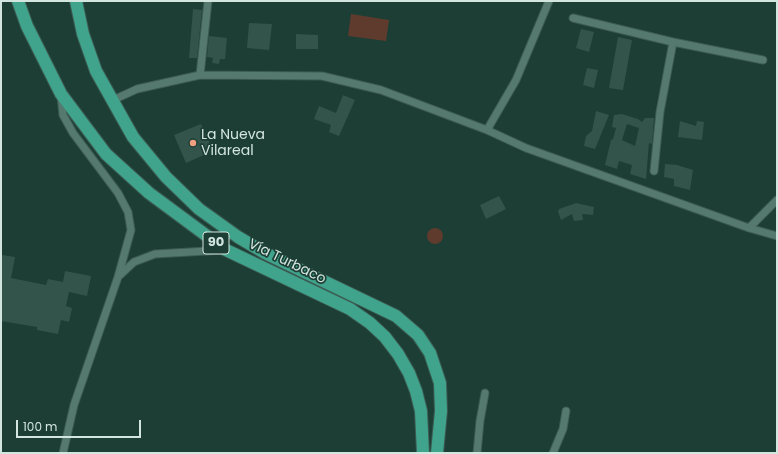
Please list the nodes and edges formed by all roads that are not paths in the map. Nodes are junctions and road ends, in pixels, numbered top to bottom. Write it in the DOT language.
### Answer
graph roads {
  1 [pos="18,1"];
  2 [pos="76,1"];
  3 [pos="208,1"];
  4 [pos="549,1"];
  5 [pos="573,18"];
  6 [pos="673,42"];
  7 [pos="763,60"];
  8 [pos="200,75"];
  9 [pos="61,94"];
  10 [pos="111,100"];
  11 [pos="487,130"];
  12 [pos="654,171"];
  13 [pos="777,200"];
  14 [pos="749,228"];
  15 [pos="777,236"];
  16 [pos="226,250"];
  17 [pos="118,277"];
  18 [pos="485,393"];
  19 [pos="566,411"];
  20 [pos="63,453"];
  21 [pos="423,453"];
  22 [pos="438,453"];
  23 [pos="477,453"];
  24 [pos="553,453"];
  1 -- 9 [label="highway, Vía Turbaco / 90"];
  2 -- 10 [label="highway, Vía Turbaco / 90"];
  3 -- 8 [label="street"];
  4 -- 11 [label="street"];
  5 -- 6 [label="street"];
  6 -- 7 [label="street"];
  6 -- 12 [label="street"];
  8 -- 10 [label="street"];
  8 -- 11 [label="street"];
  9 -- 16 [label="highway, Vía Turbaco / 90"];
  9 -- 17 [label="street"];
  10 -- 22 [label="highway, Vía Turbaco / 90"];
  11 -- 14 [label="street"];
  13 -- 14 [label="street"];
  14 -- 15 [label="street"];
  16 -- 17 [label="street"];
  16 -- 21 [label="highway, Vía Turbaco / 90"];
  17 -- 20 [label="street"];
  18 -- 23 [label="street"];
  19 -- 24 [label="street"];
}
